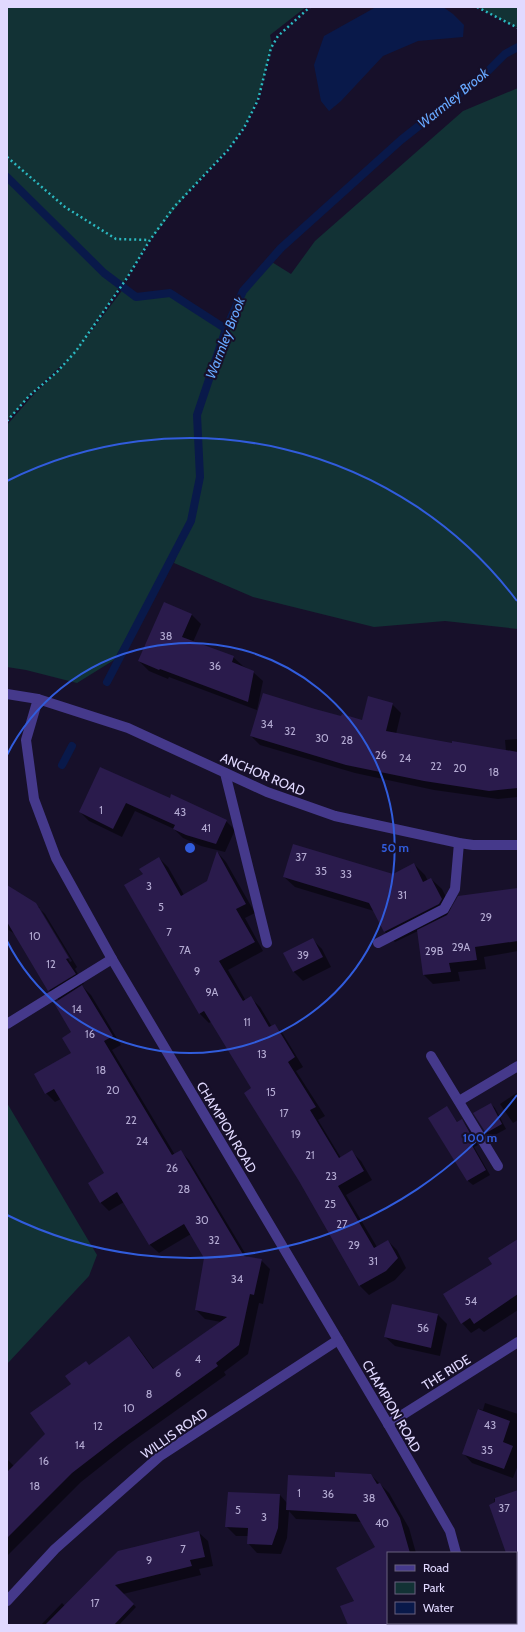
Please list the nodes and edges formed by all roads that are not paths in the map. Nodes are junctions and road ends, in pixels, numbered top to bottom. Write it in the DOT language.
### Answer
graph roads {
  1 [pos="7,694"];
  2 [pos="38,699"];
  3 [pos="225,773"];
  4 [pos="459,843"];
  5 [pos="518,845"];
  6 [pos="266,943"];
  7 [pos="378,943"];
  8 [pos="112,959"];
  9 [pos="7,1024"];
  10 [pos="431,1056"];
  11 [pos="518,1066"];
  12 [pos="459,1101"];
  13 [pos="498,1166"];
  14 [pos="338,1340"];
  15 [pos="518,1342"];
  16 [pos="388,1424"];
  17 [pos="456,1552"];
  18 [pos="7,1600"];
  1 -- 2 [label="street, ANCHOR ROAD"];
  2 -- 3 [label="street, ANCHOR ROAD"];
  2 -- 8 [label="street, CHAMPION ROAD"];
  3 -- 4 [label="street, ANCHOR ROAD"];
  3 -- 6 [label="street"];
  4 -- 5 [label="street, ANCHOR ROAD"];
  4 -- 7 [label="street"];
  8 -- 9 [label="street"];
  8 -- 14 [label="street, CHAMPION ROAD"];
  10 -- 12 [label="street"];
  11 -- 12 [label="street"];
  12 -- 13 [label="street"];
  14 -- 16 [label="street, CHAMPION ROAD"];
  14 -- 18 [label="street, WILLIS ROAD"];
  15 -- 16 [label="street, THE RIDE"];
  16 -- 17 [label="street, CHAMPION ROAD"];
}
